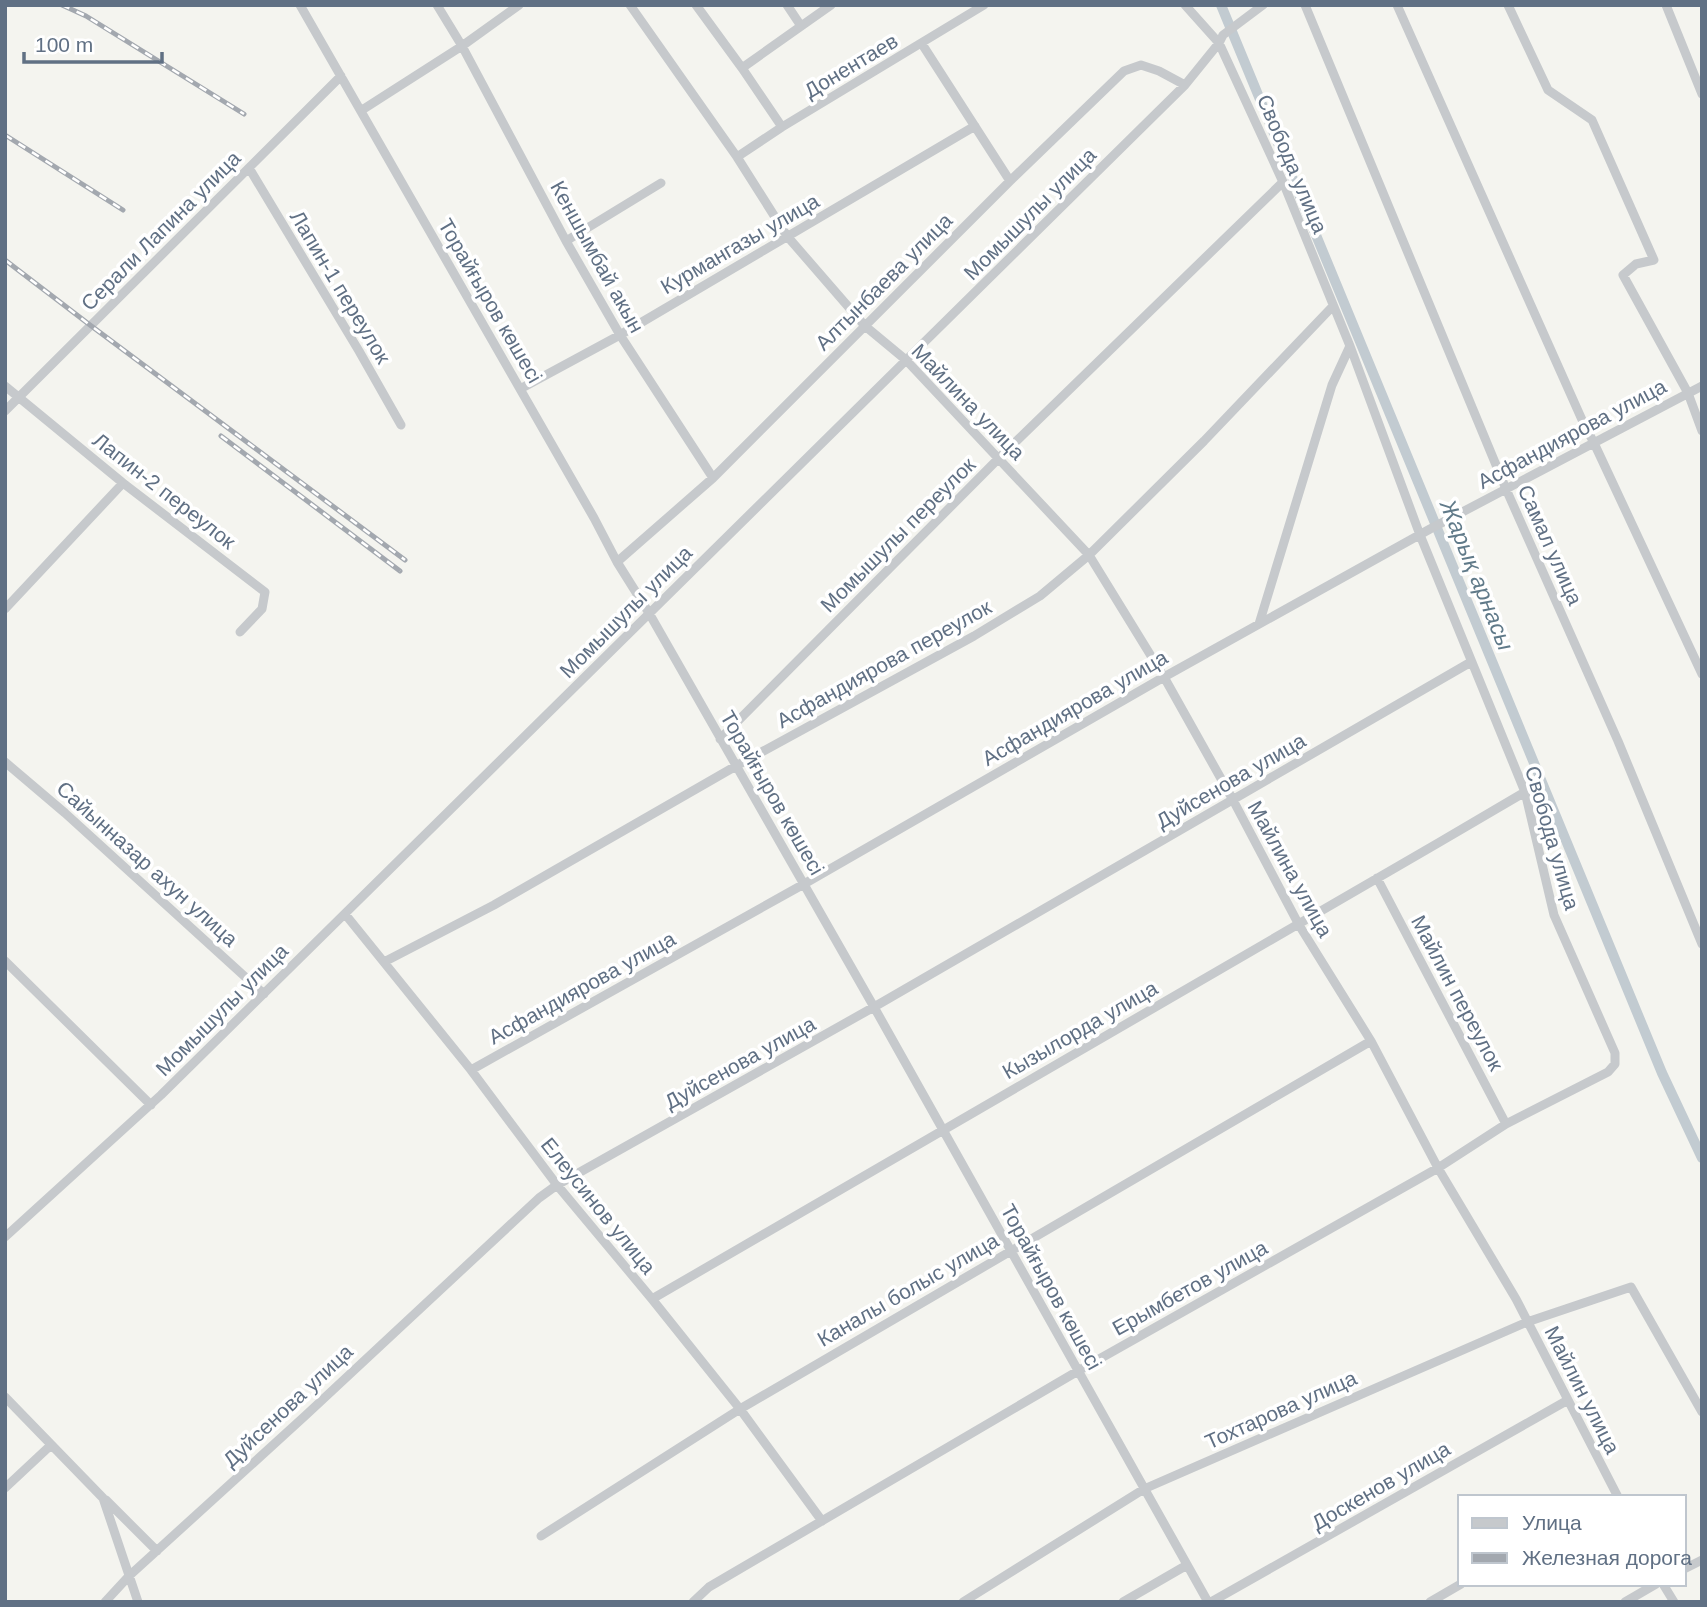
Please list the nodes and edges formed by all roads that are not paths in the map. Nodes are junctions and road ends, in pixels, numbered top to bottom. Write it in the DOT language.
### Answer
graph roads {
  1 [pos="300,5"];
  2 [pos="437,5"];
  3 [pos="519,5"];
  4 [pos="630,5"];
  5 [pos="696,5"];
  6 [pos="787,5"];
  7 [pos="831,5"];
  8 [pos="984,5"];
  9 [pos="1185,5"];
  10 [pos="1262,5"];
  11 [pos="1305,5"];
  12 [pos="1397,5"];
  13 [pos="1508,5"];
  14 [pos="1666,5"];
  15 [pos="801,26"];
  16 [pos="1221,39"];
  17 [pos="922,44"];
  18 [pos="462,46"];
  19 [pos="742,68"];
  20 [pos="341,76"];
  21 [pos="1185,85"];
  22 [pos="1702,94"];
  23 [pos="362,110"];
  24 [pos="975,126"];
  25 [pos="782,127"];
  26 [pos="737,157"];
  27 [pos="249,168"];
  28 [pos="1010,181"];
  29 [pos="1283,182"];
  30 [pos="661,183"];
  31 [pos="787,236"];
  32 [pos="566,242"];
  33 [pos="1333,306"];
  34 [pos="865,326"];
  35 [pos="620,335"];
  36 [pos="1350,346"];
  37 [pos="906,360"];
  38 [pos="5,386"];
  39 [pos="1702,386"];
  40 [pos="520,389"];
  41 [pos="1688,393"];
  42 [pos="19,397"];
  43 [pos="5,411"];
  44 [pos="401,425"];
  45 [pos="1702,431"];
  46 [pos="1594,443"];
  47 [pos="999,458"];
  48 [pos="713,478"];
  49 [pos="123,484"];
  50 [pos="1506,489"];
  51 [pos="1420,534"];
  52 [pos="1089,555"];
  53 [pos="617,562"];
  54 [pos="5,609"];
  55 [pos="649,613"];
  56 [pos="1259,624"];
  57 [pos="240,632"];
  58 [pos="1471,662"];
  59 [pos="1702,674"];
  60 [pos="1164,677"];
  61 [pos="720,739"];
  62 [pos="5,762"];
  63 [pos="736,766"];
  64 [pos="1525,792"];
  65 [pos="1233,800"];
  66 [pos="1377,878"];
  67 [pos="804,884"];
  68 [pos="345,914"];
  69 [pos="1299,925"];
  70 [pos="1702,944"];
  71 [pos="5,961"];
  72 [pos="384,962"];
  73 [pos="264,994"];
  74 [pos="874,1007"];
  75 [pos="1371,1041"];
  76 [pos="1615,1064"];
  77 [pos="471,1070"];
  78 [pos="151,1105"];
  79 [pos="1506,1124"];
  80 [pos="942,1129"];
  81 [pos="1438,1168"];
  82 [pos="557,1185"];
  83 [pos="5,1237"];
  84 [pos="1010,1251"];
  85 [pos="652,1299"];
  86 [pos="1516,1299"];
  87 [pos="1527,1322"];
  88 [pos="1078,1371"];
  89 [pos="5,1397"];
  90 [pos="1568,1400"];
  91 [pos="740,1409"];
  92 [pos="1702,1412"];
  93 [pos="51,1445"];
  94 [pos="5,1488"];
  95 [pos="1144,1489"];
  96 [pos="1617,1495"];
  97 [pos="103,1498"];
  98 [pos="822,1521"];
  99 [pos="541,1536"];
  100 [pos="157,1551"];
  101 [pos="1702,1560"];
  102 [pos="1187,1565"];
  103 [pos="1686,1568"];
  104 [pos="129,1576"];
  105 [pos="1458,1586"];
  106 [pos="1653,1586"];
  107 [pos="1664,1586"];
  108 [pos="105,1602"];
  109 [pos="138,1602"];
  110 [pos="693,1602"];
  111 [pos="962,1602"];
  112 [pos="1123,1602"];
  113 [pos="1210,1602"];
  114 [pos="1430,1602"];
  115 [pos="1625,1602"];
  116 [pos="1674,1602"];
  1 -- 20 [label="street, Торайғыров көшесі"];
  2 -- 18 [label="street, Кеншымбай акын"];
  3 -- 18 [label="street"];
  4 -- 26 [label="street, Майлина улица"];
  5 -- 19 [label="street"];
  6 -- 15 [label="street"];
  7 -- 15 [label="street"];
  8 -- 17 [label="street, Донентаев"];
  9 -- 16 [label="street, Свобода улица"];
  10 -- 16 [label="street, Момышулы улица"];
  11 -- 50 [label="street, Самал улица"];
  12 -- 46 [label="street"];
  13 -- 41 [label="street"];
  14 -- 22 [label="street"];
  15 -- 19 [label="street"];
  16 -- 21 [label="street, Момышулы улица"];
  16 -- 29 [label="street, Свобода улица"];
  17 -- 24 [label="street"];
  17 -- 25 [label="street, Донентаев"];
  18 -- 23 [label="street"];
  18 -- 32 [label="street, Кеншымбай акын"];
  19 -- 25 [label="street"];
  20 -- 23 [label="street, Торайғыров көшесі"];
  20 -- 27 [label="street, Серали Лапина улица"];
  21 -- 28 [label="street, Алтынбаева улица"];
  21 -- 37 [label="street, Момышулы улица"];
  23 -- 40 [label="street, Торайғыров көшесі"];
  24 -- 28 [label="street"];
  24 -- 31 [label="street, Курмангазы улица"];
  25 -- 26 [label="street, Донентаев"];
  26 -- 31 [label="street, Майлина улица"];
  27 -- 42 [label="street, Серали Лапина улица"];
  27 -- 44 [label="street, Лапин-1 переулок"];
  28 -- 34 [label="street, Алтынбаева улица"];
  29 -- 33 [label="street, Свобода улица"];
  29 -- 47 [label="street, Момышулы переулок"];
  30 -- 32 [label="street"];
  31 -- 34 [label="street, Майлина улица"];
  31 -- 35 [label="street, Курмангазы улица"];
  32 -- 35 [label="street, Кеншымбай акын"];
  33 -- 36 [label="street, Свобода улица"];
  33 -- 52 [label="street, Асфандиярова переулок"];
  34 -- 37 [label="street, Майлина улица"];
  34 -- 48 [label="street, Алтынбаева улица"];
  35 -- 40 [label="street, Курмангазы улица"];
  35 -- 48 [label="street, Кеншымбай акын"];
  36 -- 51 [label="street, Свобода улица"];
  36 -- 56 [label="street"];
  37 -- 47 [label="street, Майлина улица"];
  37 -- 55 [label="street, Момышулы улица"];
  38 -- 42 [label="street, Лапин-2 переулок"];
  39 -- 41 [label="street, Асфандиярова улица"];
  40 -- 53 [label="street, Торайғыров көшесі"];
  41 -- 45 [label="street"];
  41 -- 46 [label="street, Асфандиярова улица"];
  42 -- 43 [label="street, Серали Лапина улица"];
  42 -- 49 [label="street, Лапин-2 переулок"];
  46 -- 50 [label="street, Асфандиярова улица"];
  46 -- 59 [label="street"];
  47 -- 52 [label="street, Майлина улица"];
  47 -- 61 [label="street, Момышулы переулок"];
  48 -- 53 [label="street, Алтынбаева улица"];
  49 -- 54 [label="street"];
  49 -- 57 [label="street, Лапин-2 переулок"];
  50 -- 51 [label="street, Асфандиярова улица"];
  50 -- 70 [label="street, Самал улица"];
  51 -- 56 [label="street, Асфандиярова улица"];
  51 -- 58 [label="street, Свобода улица"];
  52 -- 60 [label="street, Майлина улица"];
  52 -- 63 [label="street, Асфандиярова переулок"];
  53 -- 55 [label="street, Торайғыров көшесі"];
  55 -- 61 [label="street, Торайғыров көшесі"];
  55 -- 68 [label="street, Момышулы улица"];
  56 -- 60 [label="street, Асфандиярова улица"];
  58 -- 64 [label="street, Свобода улица"];
  58 -- 65 [label="street, Дуйсенова улица"];
  60 -- 65 [label="street, Майлина улица"];
  60 -- 67 [label="street, Асфандиярова улица"];
  61 -- 63 [label="street, Торайғыров көшесі"];
  62 -- 73 [label="street, Сайынназар ахун улица"];
  63 -- 67 [label="street, Торайғыров көшесі"];
  63 -- 72 [label="street, Асфандиярова переулок"];
  64 -- 66 [label="street, Кызылорда улица"];
  64 -- 76 [label="street, Свобода улица"];
  65 -- 69 [label="street, Майлина улица"];
  65 -- 74 [label="street, Дуйсенова улица"];
  66 -- 69 [label="street, Кызылорда улица"];
  66 -- 79 [label="street, Майлин переулок"];
  67 -- 74 [label="street, Торайғыров көшесі"];
  67 -- 77 [label="street, Асфандиярова улица"];
  68 -- 72 [label="street, Елеусинов улица"];
  68 -- 73 [label="street, Момышулы улица"];
  69 -- 75 [label="street, Майлина улица"];
  69 -- 80 [label="street, Кызылорда улица"];
  71 -- 78 [label="street"];
  72 -- 77 [label="street, Елеусинов улица"];
  73 -- 78 [label="street, Момышулы улица"];
  74 -- 80 [label="street, Торайғыров көшесі"];
  74 -- 82 [label="street, Дуйсенова улица"];
  75 -- 81 [label="street, Майлина улица"];
  75 -- 84 [label="street, Каналы болыс улица"];
  76 -- 79 [label="street, Ерымбетов улица"];
  77 -- 82 [label="street, Елеусинов улица"];
  78 -- 83 [label="street, Момышулы улица"];
  79 -- 81 [label="street, Ерымбетов улица"];
  80 -- 84 [label="street, Торайғыров көшесі"];
  80 -- 85 [label="street, Кызылорда улица"];
  81 -- 86 [label="street, Майлина улица"];
  81 -- 88 [label="street, Ерымбетов улица"];
  82 -- 85 [label="street, Елеусинов улица"];
  82 -- 100 [label="street, Дуйсенова улица"];
  84 -- 88 [label="street, Торайғыров көшесі"];
  84 -- 91 [label="street, Каналы болыс улица"];
  85 -- 91 [label="street, Елеусинов улица"];
  86 -- 87 [label="street, Майлин улица"];
  87 -- 90 [label="street, Майлин улица"];
  87 -- 92 [label="street, Тохтарова улица"];
  87 -- 95 [label="street, Тохтарова улица"];
  88 -- 95 [label="street, Торайғыров көшесі"];
  88 -- 98 [label="street, Ерымбетов улица"];
  89 -- 93 [label="street"];
  90 -- 96 [label="street, Майлин улица"];
  90 -- 113 [label="street, Доскенов улица"];
  91 -- 98 [label="street, Елеусинов улица"];
  91 -- 99 [label="street, Каналы болыс улица"];
  93 -- 94 [label="street"];
  93 -- 97 [label="street"];
  95 -- 102 [label="street, Торайғыров көшесі"];
  95 -- 111 [label="street, Тохтарова улица"];
  97 -- 100 [label="street"];
  97 -- 104 [label="street"];
  98 -- 110 [label="street, Ерымбетов улица"];
  100 -- 104 [label="street, Дуйсенова улица"];
  101 -- 103 [label="street"];
  102 -- 112 [label="street"];
  102 -- 113 [label="street, Торайғыров көшесі"];
  104 -- 108 [label="street, Дуйсенова улица"];
  104 -- 109 [label="street"];
  105 -- 114 [label="street"];
  106 -- 115 [label="street"];
  107 -- 116 [label="street"];
}
